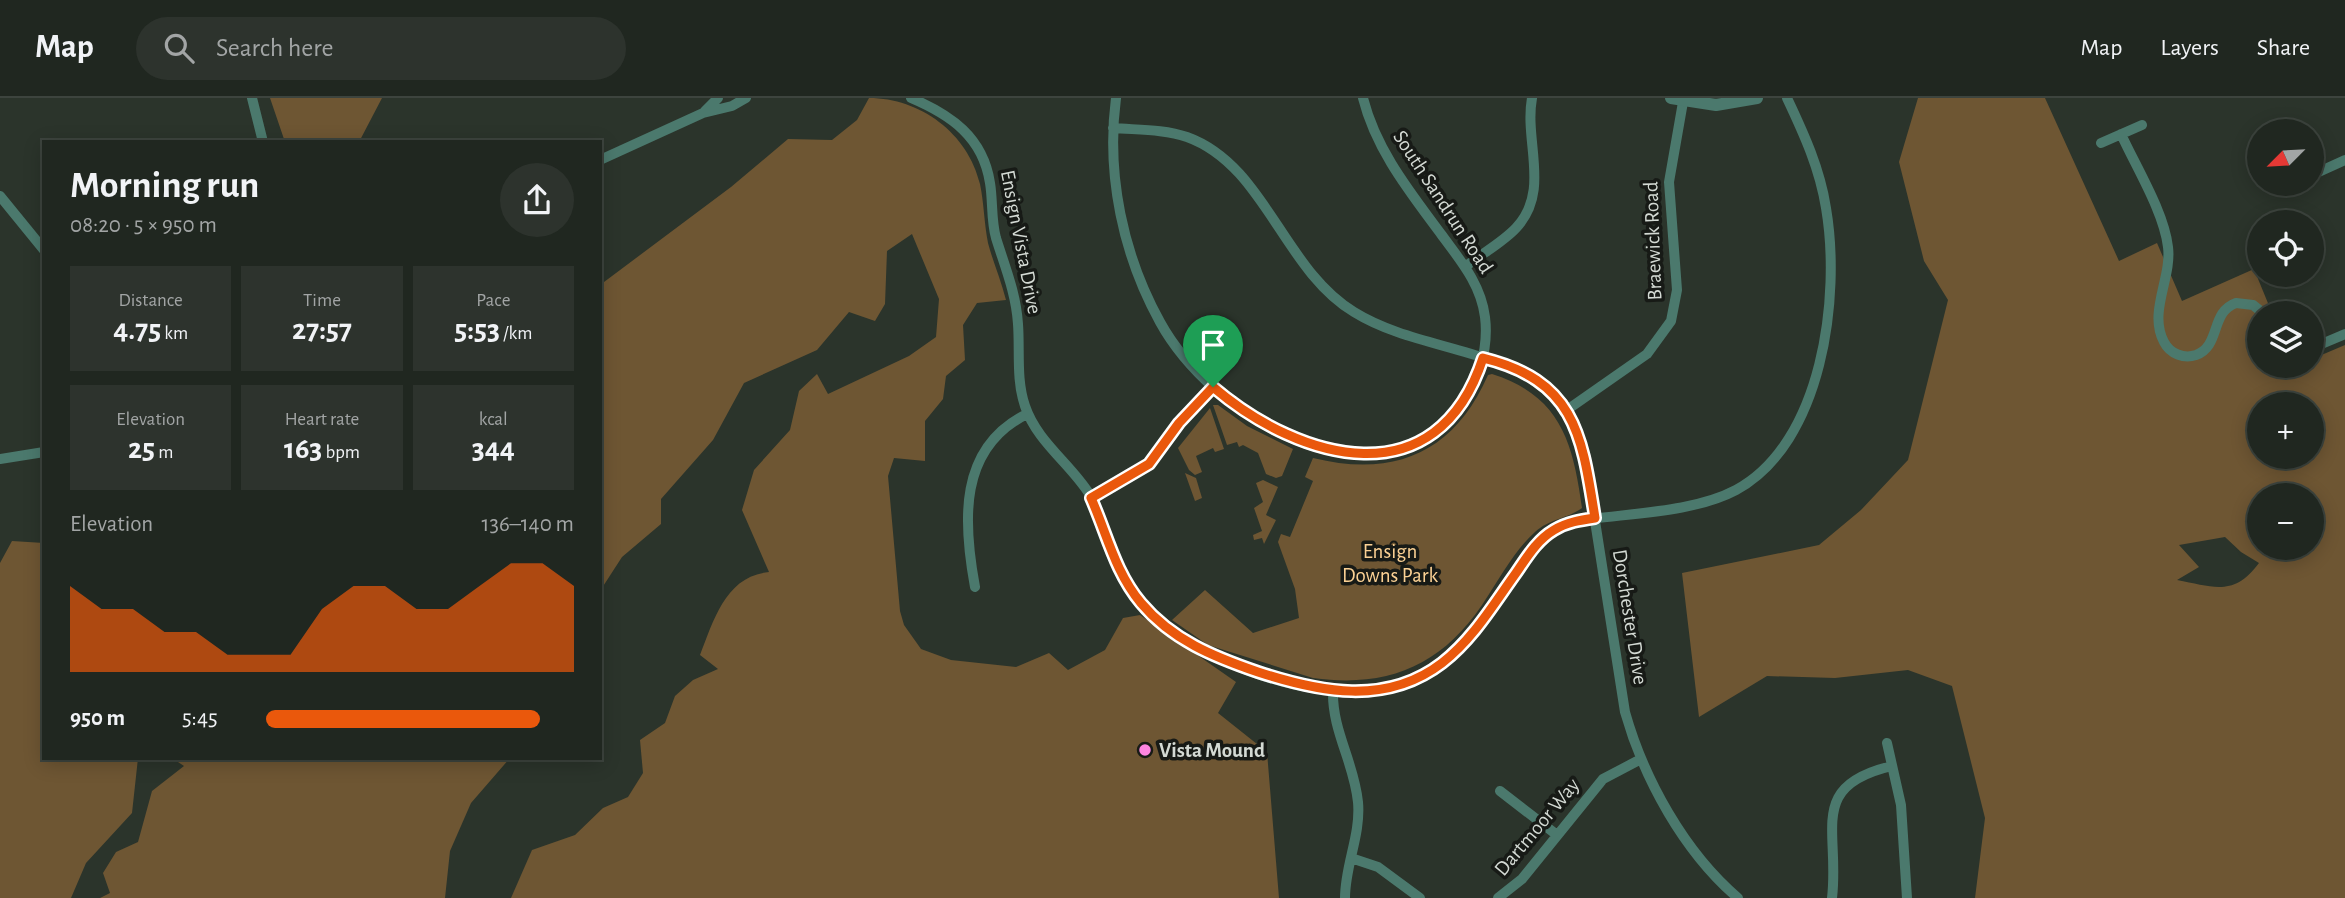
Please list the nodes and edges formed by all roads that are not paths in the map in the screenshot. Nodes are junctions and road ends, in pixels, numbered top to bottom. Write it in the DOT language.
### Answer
graph roads {
  1 [pos="251,98"];
  2 [pos="718,98"];
  3 [pos="746,98"];
  4 [pos="911,98"];
  5 [pos="1116,98"];
  6 [pos="1363,98"];
  7 [pos="1532,98"];
  8 [pos="1757,98"];
  9 [pos="1787,98"];
  10 [pos="1677,100"];
  11 [pos="703,113"];
  12 [pos="2142,125"];
  13 [pos="1113,128"];
  14 [pos="2121,134"];
  15 [pos="262,140"];
  16 [pos="2101,143"];
  17 [pos="602,159"];
  18 [pos="2345,160"];
  19 [pos="2324,170"];
  20 [pos="0,196"];
  21 [pos="42,248"];
  22 [pos="1465,267"];
  23 [pos="2247,303"];
  24 [pos="2345,334"];
  25 [pos="2324,343"];
  26 [pos="1483,358"];
  27 [pos="1213,387"];
  28 [pos="1564,412"];
  29 [pos="1027,414"];
  30 [pos="42,453"];
  31 [pos="0,459"];
  32 [pos="1091,498"];
  33 [pos="1595,518"];
  34 [pos="975,587"];
  35 [pos="1333,691"];
  36 [pos="1887,743"];
  37 [pos="1641,758"];
  38 [pos="1892,766"];
  39 [pos="1500,791"];
  40 [pos="1556,835"];
  41 [pos="1351,858"];
  42 [pos="1508,896"];
  43 [pos="1345,898"];
  44 [pos="1420,898"];
  45 [pos="1738,898"];
  46 [pos="1832,898"];
  47 [pos="1907,898"];
  1 -- 15 [label="street"];
  2 -- 11 [label="street"];
  3 -- 11 [label="street"];
  4 -- 29 [label="street, Ensign Vista Drive"];
  5 -- 13 [label="street"];
  6 -- 22 [label="street, South Sandrun Road"];
  7 -- 22 [label="street"];
  8 -- 10 [label="street"];
  9 -- 33 [label="street, Ensign Vista Drive"];
  10 -- 28 [label="street, Braewick Road"];
  11 -- 17 [label="street"];
  12 -- 14 [label="street"];
  13 -- 26 [label="street, Dorchester Drive"];
  13 -- 27 [label="street"];
  14 -- 16 [label="street"];
  14 -- 23 [label="street"];
  18 -- 19 [label="street"];
  20 -- 21 [label="street"];
  22 -- 26 [label="street, South Sandrun Road"];
  24 -- 25 [label="street"];
  26 -- 27 [label="street, South Sandrun Road"];
  26 -- 28 [label="street, Dorchester Drive"];
  27 -- 32 [label="street"];
  28 -- 33 [label="street, Dorchester Drive"];
  29 -- 32 [label="street, Ensign Vista Drive"];
  29 -- 34 [label="street"];
  30 -- 31 [label="street"];
  32 -- 35 [label="street, Ensign Vista Drive"];
  33 -- 35 [label="street, Ensign Vista Drive"];
  33 -- 37 [label="street, Dorchester Drive"];
  35 -- 41 [label="street"];
  36 -- 38 [label="street"];
  37 -- 40 [label="street, Dartmoor Way"];
  37 -- 45 [label="street, Dorchester Drive"];
  38 -- 46 [label="street"];
  38 -- 47 [label="street"];
  39 -- 40 [label="street"];
  40 -- 42 [label="street, Dartmoor Way"];
  41 -- 43 [label="street"];
  41 -- 44 [label="street"];
}
